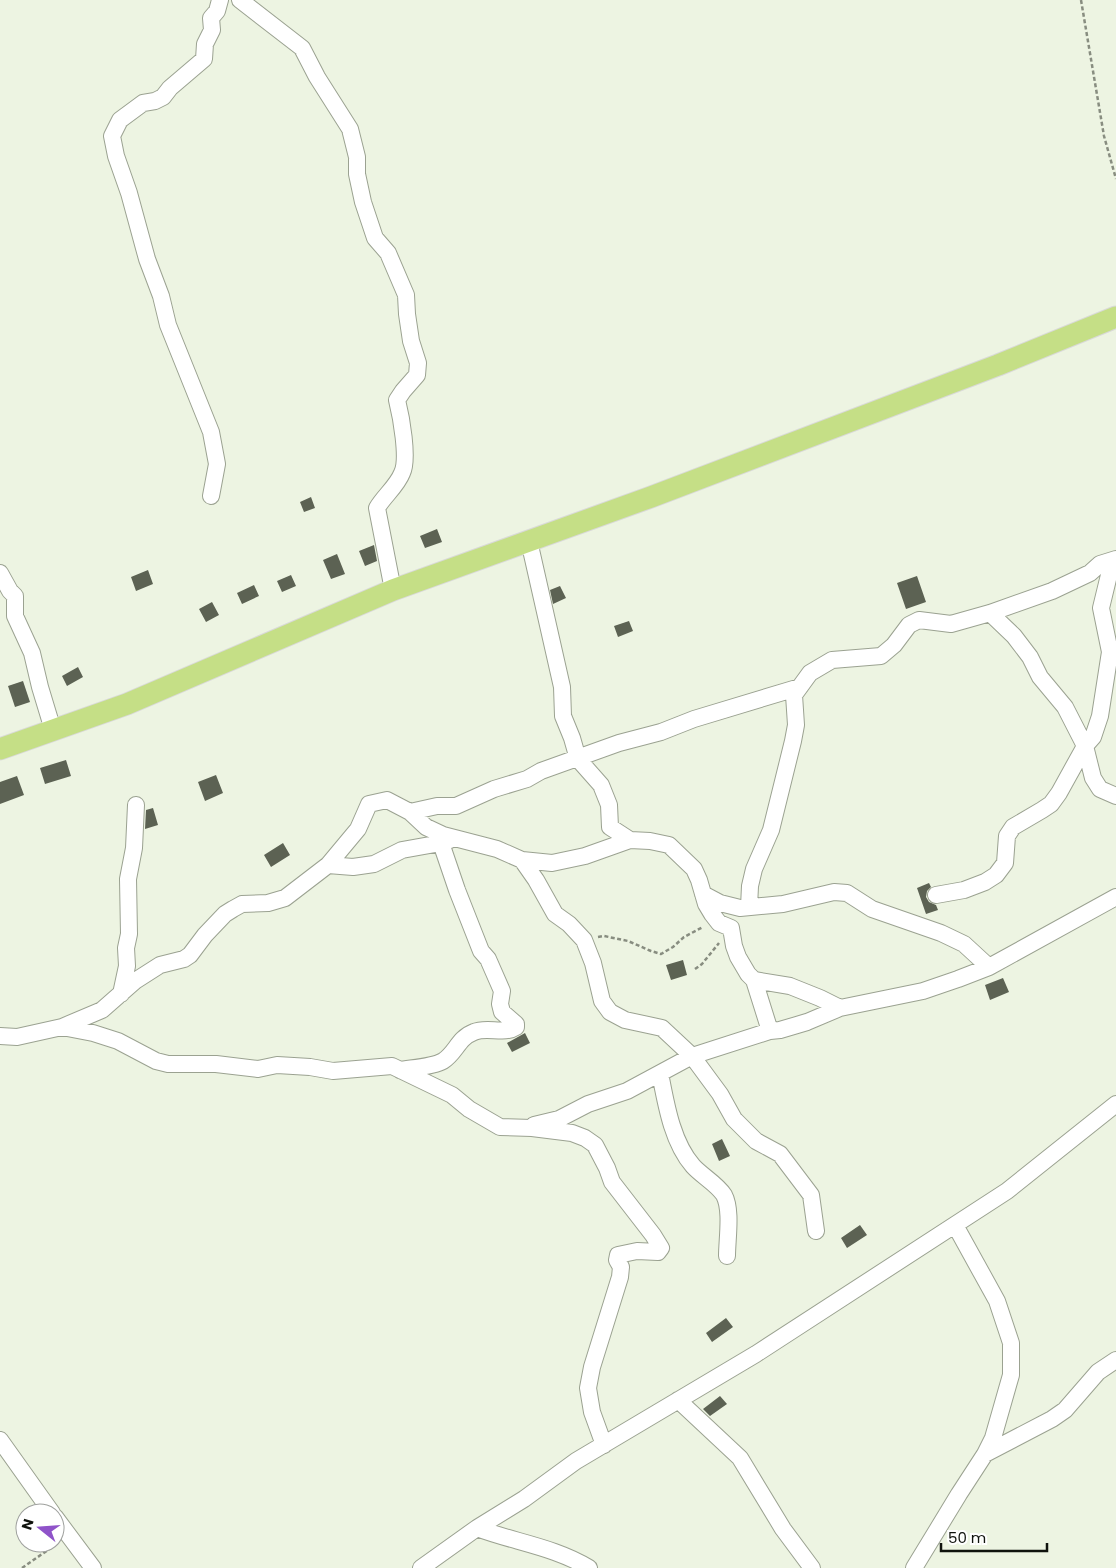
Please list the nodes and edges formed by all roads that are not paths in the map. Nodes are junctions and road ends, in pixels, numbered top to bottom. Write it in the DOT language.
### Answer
graph roads {
  1 [pos="220,0"];
  2 [pos="240,0"];
  3 [pos="1116,317"];
  4 [pos="211,496"];
  5 [pos="528,541"];
  6 [pos="1116,560"];
  7 [pos="0,573"];
  8 [pos="393,590"];
  9 [pos="990,613"];
  10 [pos="800,687"];
  11 [pos="53,730"];
  12 [pos="1085,746"];
  13 [pos="0,749"];
  14 [pos="578,759"];
  15 [pos="1116,796"];
  16 [pos="136,805"];
  17 [pos="410,812"];
  18 [pos="448,840"];
  19 [pos="630,840"];
  20 [pos="522,860"];
  21 [pos="328,865"];
  22 [pos="703,894"];
  23 [pos="936,894"];
  24 [pos="1116,897"];
  25 [pos="749,907"];
  26 [pos="989,967"];
  27 [pos="754,980"];
  28 [pos="121,994"];
  29 [pos="840,1008"];
  30 [pos="62,1027"];
  31 [pos="770,1031"];
  32 [pos="0,1036"];
  33 [pos="692,1056"];
  34 [pos="400,1070"];
  35 [pos="660,1073"];
  36 [pos="1116,1104"];
  37 [pos="519,1128"];
  38 [pos="955,1225"];
  39 [pos="816,1231"];
  40 [pos="727,1256"];
  41 [pos="1116,1360"];
  42 [pos="678,1400"];
  43 [pos="0,1440"];
  44 [pos="604,1445"];
  45 [pos="985,1454"];
  46 [pos="45,1503"];
  47 [pos="477,1528"];
  48 [pos="65,1531"];
  49 [pos="93,1568"];
  50 [pos="421,1568"];
  51 [pos="589,1568"];
  52 [pos="812,1568"];
  53 [pos="914,1568"];
  1 -- 4 [label="street"];
  2 -- 8 [label="street"];
  3 -- 5 [label="main road"];
  5 -- 8 [label="main road"];
  5 -- 14 [label="street"];
  6 -- 9 [label="street"];
  6 -- 12 [label="street"];
  7 -- 11 [label="street"];
  8 -- 11 [label="main road"];
  9 -- 10 [label="street"];
  9 -- 12 [label="street"];
  10 -- 14 [label="street"];
  10 -- 25 [label="street"];
  11 -- 13 [label="main road"];
  12 -- 15 [label="street"];
  12 -- 23 [label="street"];
  14 -- 17 [label="street"];
  14 -- 19 [label="street"];
  16 -- 28 [label="street"];
  17 -- 18 [label="street"];
  17 -- 21 [label="street"];
  18 -- 20 [label="street"];
  18 -- 21 [label="street"];
  18 -- 34 [label="street"];
  19 -- 20 [label="street"];
  19 -- 22 [label="street"];
  20 -- 33 [label="street"];
  21 -- 28 [label="street"];
  22 -- 25 [label="street"];
  22 -- 27 [label="street"];
  24 -- 26 [label="street"];
  25 -- 26 [label="street"];
  26 -- 29 [label="street"];
  27 -- 29 [label="street"];
  27 -- 31 [label="street"];
  28 -- 30 [label="street"];
  29 -- 31 [label="street"];
  30 -- 32 [label="street"];
  30 -- 34 [label="street"];
  31 -- 33 [label="street"];
  33 -- 35 [label="street"];
  33 -- 39 [label="street"];
  34 -- 37 [label="street"];
  35 -- 37 [label="street"];
  35 -- 40 [label="street"];
  36 -- 38 [label="street"];
  37 -- 44 [label="street"];
  38 -- 42 [label="street"];
  38 -- 45 [label="street"];
  41 -- 45 [label="street"];
  42 -- 44 [label="street"];
  42 -- 52 [label="street"];
  43 -- 46 [label="street"];
  44 -- 47 [label="street"];
  45 -- 53 [label="street"];
  47 -- 50 [label="street"];
  47 -- 51 [label="street"];
  48 -- 49 [label="street"];
}
